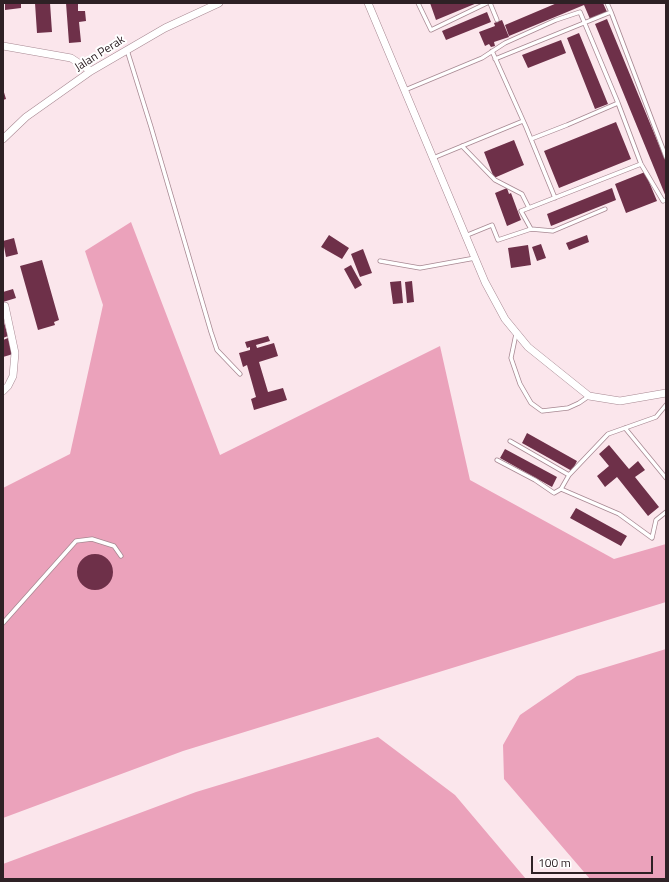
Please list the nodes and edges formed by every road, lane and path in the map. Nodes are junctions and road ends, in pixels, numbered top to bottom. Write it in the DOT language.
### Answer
graph roads {
  1 [pos="219,3"];
  2 [pos="368,3"];
  3 [pos="418,3"];
  4 [pos="488,3"];
  5 [pos="607,3"];
  6 [pos="611,12"];
  7 [pos="497,20"];
  8 [pos="585,23"];
  9 [pos="3,46"];
  10 [pos="127,50"];
  11 [pos="492,51"];
  12 [pos="495,59"];
  13 [pos="91,71"];
  14 [pos="405,90"];
  15 [pos="618,103"];
  16 [pos="523,121"];
  17 [pos="3,139"];
  18 [pos="531,139"];
  19 [pos="462,146"];
  20 [pos="666,157"];
  21 [pos="433,158"];
  22 [pos="641,164"];
  23 [pos="555,198"];
  24 [pos="666,200"];
  25 [pos="529,208"];
  26 [pos="605,210"];
  27 [pos="531,229"];
  28 [pos="465,236"];
  29 [pos="475,258"];
  30 [pos="380,261"];
  31 [pos="5,306"];
  32 [pos="516,332"];
  33 [pos="240,374"];
  34 [pos="3,390"];
  35 [pos="666,393"];
  36 [pos="589,396"];
  37 [pos="666,405"];
  38 [pos="625,428"];
  39 [pos="510,441"];
  40 [pos="497,460"];
  41 [pos="569,475"];
  42 [pos="666,478"];
  43 [pos="561,488"];
  44 [pos="666,512"];
  45 [pos="121,556"];
  46 [pos="3,623"];
  1 -- 10 [label="street, Jalan Perak"];
  2 -- 14 [label="street"];
  3 -- 4 [label="lane"];
  4 -- 7 [label="lane"];
  5 -- 6 [label="lane"];
  6 -- 8 [label="lane"];
  6 -- 20 [label="lane"];
  8 -- 11 [label="lane"];
  8 -- 12 [label="lane"];
  8 -- 15 [label="lane"];
  9 -- 13 [label="street"];
  10 -- 13 [label="street, Jalan Perak"];
  10 -- 33 [label="lane"];
  11 -- 12 [label="lane"];
  11 -- 14 [label="lane"];
  12 -- 16 [label="lane"];
  13 -- 17 [label="street, Jalan Perak"];
  14 -- 21 [label="street"];
  15 -- 18 [label="lane"];
  15 -- 22 [label="lane"];
  16 -- 18 [label="lane"];
  16 -- 19 [label="lane"];
  18 -- 23 [label="lane"];
  19 -- 21 [label="lane"];
  19 -- 25 [label="lane"];
  21 -- 28 [label="street"];
  22 -- 23 [label="lane"];
  22 -- 24 [label="lane"];
  23 -- 25 [label="lane"];
  25 -- 27 [label="lane"];
  26 -- 27 [label="lane"];
  27 -- 28 [label="lane"];
  28 -- 29 [label="street"];
  29 -- 30 [label="lane"];
  29 -- 32 [label="street"];
  31 -- 34 [label="street"];
  32 -- 36 [label="street"];
  32 -- 36 [label="lane"];
  35 -- 36 [label="street"];
  37 -- 38 [label="lane"];
  38 -- 41 [label="lane"];
  38 -- 42 [label="lane"];
  39 -- 41 [label="lane"];
  40 -- 43 [label="lane"];
  41 -- 43 [label="lane"];
  43 -- 44 [label="lane"];
  45 -- 46 [label="lane"];
}
